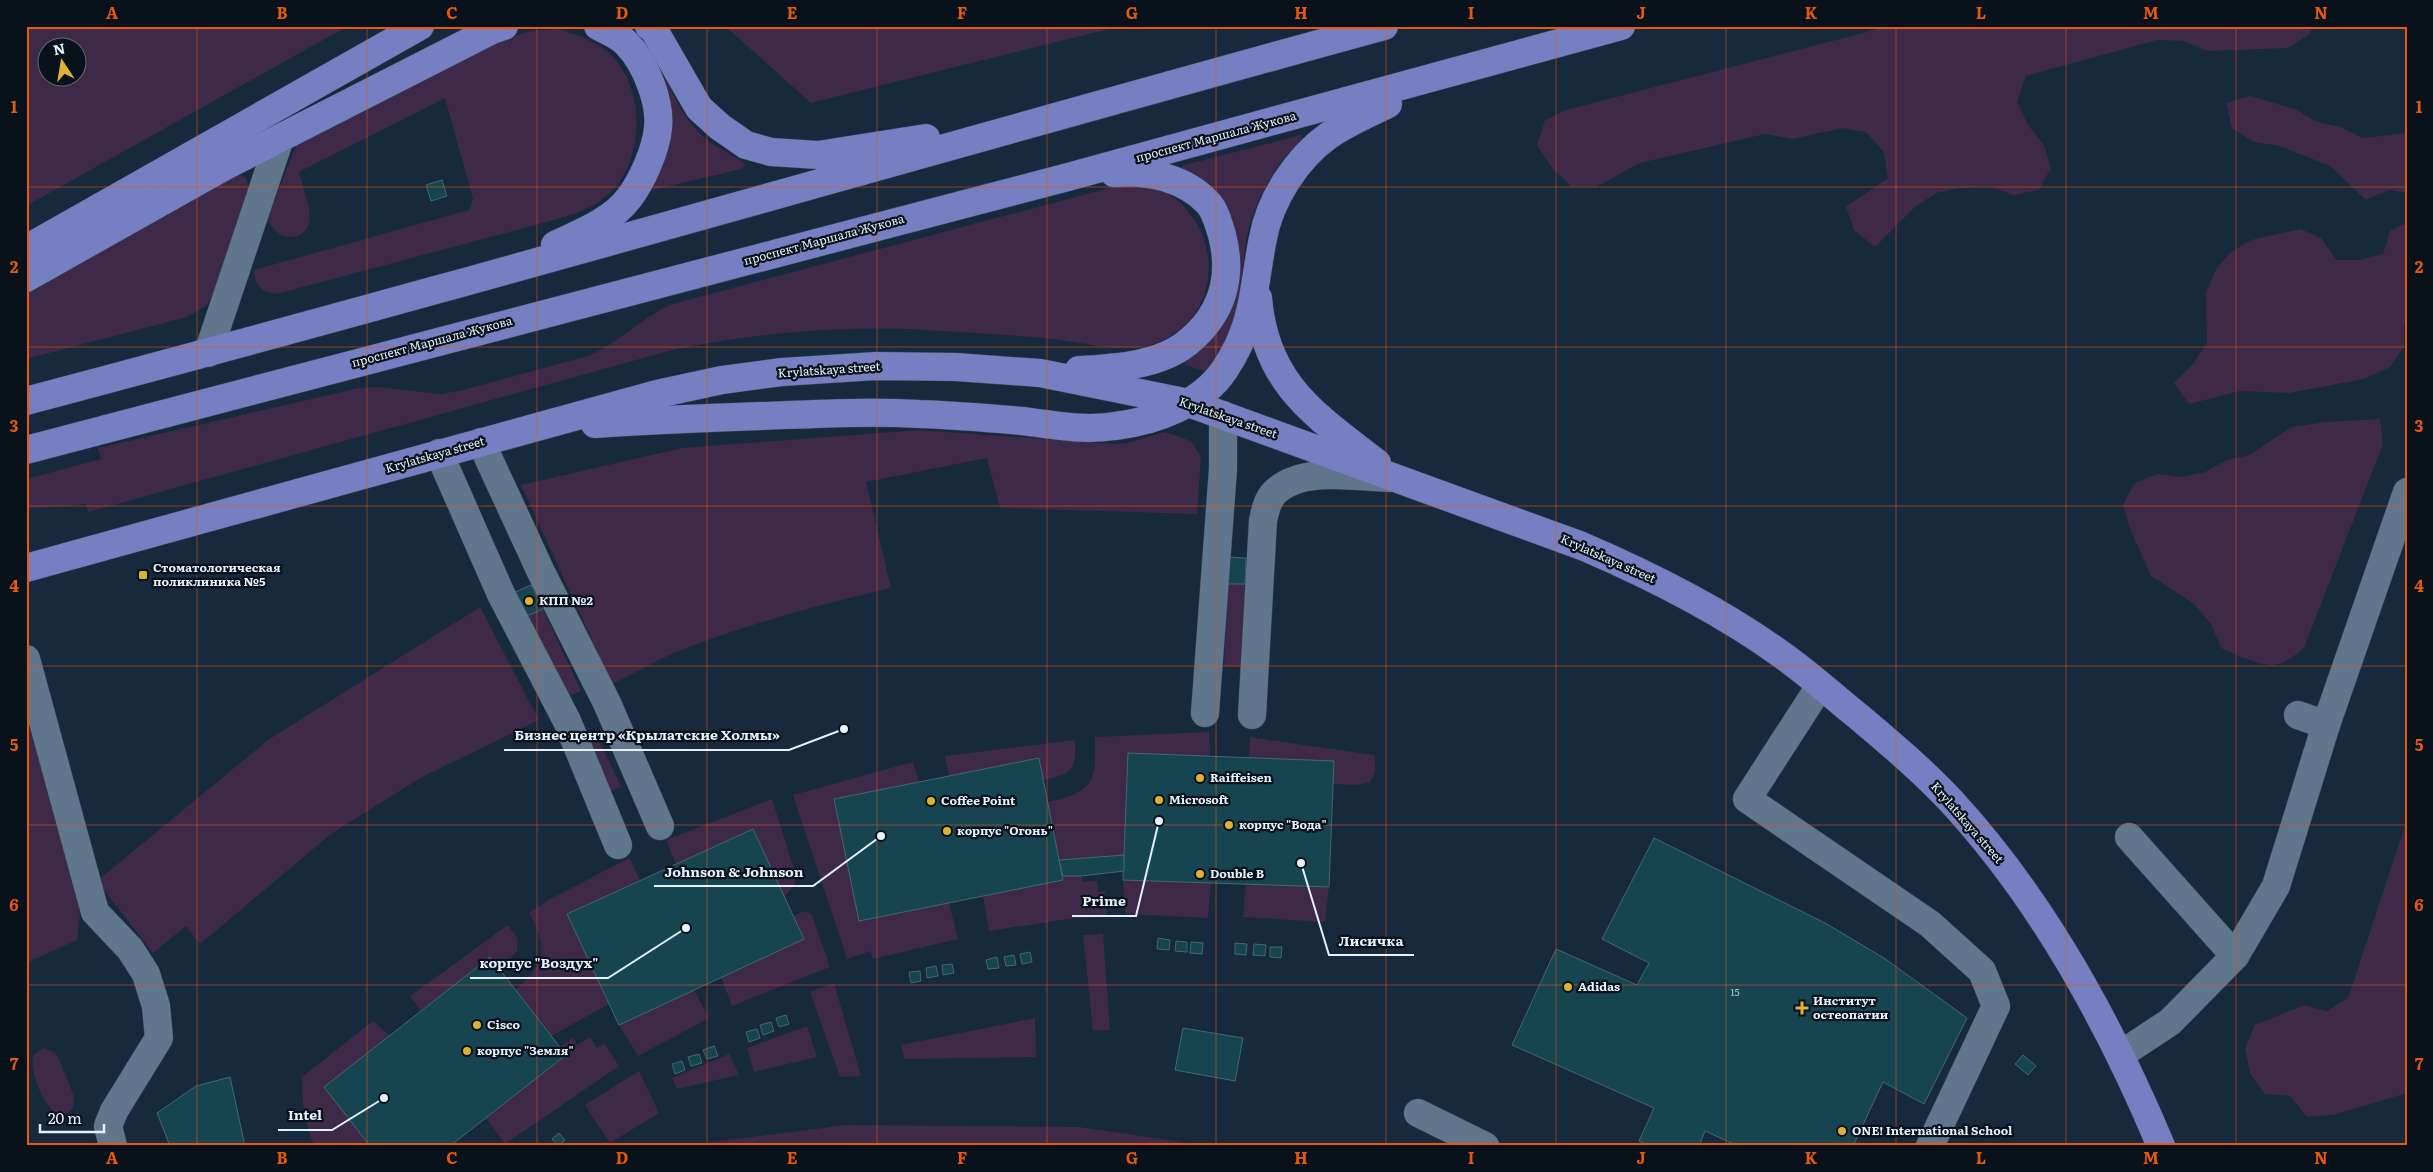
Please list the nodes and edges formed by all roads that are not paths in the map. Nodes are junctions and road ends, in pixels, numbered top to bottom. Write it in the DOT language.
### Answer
graph roads {
  1 [pos="420,26"];
  2 [pos="504,26"];
  3 [pos="598,26"];
  4 [pos="649,26"];
  5 [pos="1384,26"];
  6 [pos="1621,26"];
  7 [pos="1463,71"];
  8 [pos="1039,120"];
  9 [pos="280,138"];
  10 [pos="1068,177"];
  11 [pos="26,250"];
  12 [pos="491,276"];
  13 [pos="26,278"];
  14 [pos="1257,285"];
  15 [pos="208,353"];
  16 [pos="1040,373"];
  17 [pos="26,401"];
  18 [pos="1189,403"];
  19 [pos="1223,415"];
  20 [pos="528,428"];
  21 [pos="481,442"];
  22 [pos="26,450"];
  23 [pos="439,454"];
  24 [pos="1396,478"];
  25 [pos="2407,492"];
  26 [pos="26,568"];
  27 [pos="26,658"];
  28 [pos="1820,686"];
  29 [pos="1205,713"];
  30 [pos="1252,715"];
  31 [pos="2298,715"];
  32 [pos="2326,725"];
  33 [pos="660,826"];
  34 [pos="2129,837"];
  35 [pos="618,845"];
  36 [pos="2235,956"];
  37 [pos="2120,1055"];
  38 [pos="1418,1112"];
  39 [pos="113,1146"];
  40 [pos="1485,1146"];
  41 [pos="1930,1146"];
  42 [pos="2161,1146"];
  1 -- 11 [label="main road"];
  2 -- 9 [label="main road"];
  3 -- 12 [label="main road"];
  4 -- 8 [label="main road"];
  5 -- 8 [label="main road"];
  6 -- 7 [label="main road, проспект Маршала Жукова"];
  7 -- 10 [label="main road, проспект Маршала Жукова"];
  7 -- 14 [label="main road"];
  8 -- 12 [label="main road"];
  9 -- 13 [label="main road"];
  9 -- 15 [label="street"];
  10 -- 16 [label="main road"];
  10 -- 22 [label="main road, проспект Маршала Жукова"];
  12 -- 15 [label="main road"];
  14 -- 18 [label="main road"];
  14 -- 24 [label="main road"];
  15 -- 17 [label="main road"];
  16 -- 18 [label="main road, Krylatskaya street"];
  16 -- 20 [label="main road, Krylatskaya street"];
  18 -- 19 [label="main road, Krylatskaya street"];
  18 -- 20 [label="main road"];
  19 -- 24 [label="main road, Krylatskaya street"];
  19 -- 29 [label="street"];
  20 -- 21 [label="main road, Krylatskaya street"];
  21 -- 23 [label="main road, Krylatskaya street"];
  21 -- 33 [label="street"];
  23 -- 26 [label="main road, Krylatskaya street"];
  23 -- 35 [label="street"];
  24 -- 28 [label="main road, Krylatskaya street"];
  24 -- 30 [label="street"];
  25 -- 32 [label="street"];
  27 -- 39 [label="street"];
  28 -- 37 [label="main road, Krylatskaya street"];
  28 -- 41 [label="street"];
  31 -- 32 [label="street"];
  32 -- 36 [label="street"];
  34 -- 36 [label="street"];
  36 -- 37 [label="street"];
  37 -- 42 [label="main road, Krylatskaya street"];
  38 -- 40 [label="street"];
}
